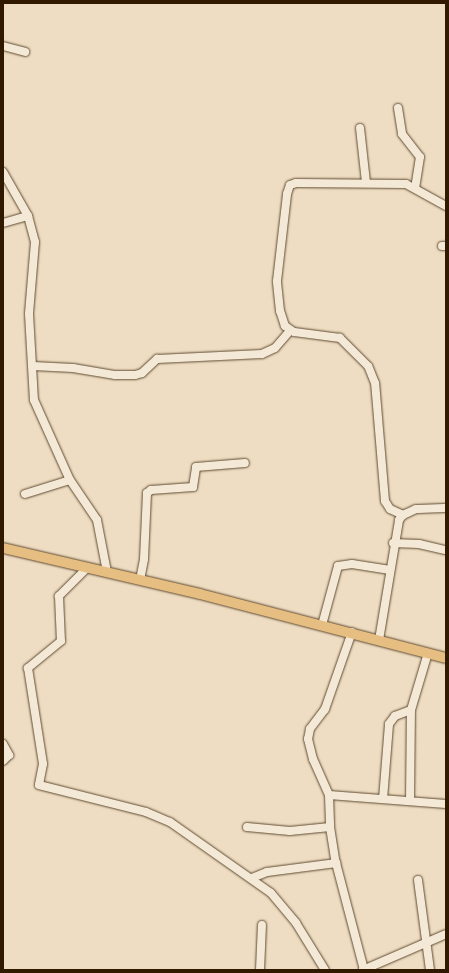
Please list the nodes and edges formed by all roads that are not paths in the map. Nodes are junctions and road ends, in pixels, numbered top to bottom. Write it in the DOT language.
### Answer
graph roads {
  1 [pos="3,46"];
  2 [pos="26,52"];
  3 [pos="398,108"];
  4 [pos="360,128"];
  5 [pos="3,172"];
  6 [pos="366,182"];
  7 [pos="415,187"];
  8 [pos="446,206"];
  9 [pos="28,216"];
  10 [pos="3,223"];
  11 [pos="290,331"];
  12 [pos="33,366"];
  13 [pos="245,463"];
  14 [pos="70,480"];
  15 [pos="25,494"];
  16 [pos="446,508"];
  17 [pos="403,515"];
  18 [pos="393,543"];
  19 [pos="3,548"];
  20 [pos="446,550"];
  21 [pos="87,568"];
  22 [pos="389,570"];
  23 [pos="107,572"];
  24 [pos="140,580"];
  25 [pos="322,625"];
  26 [pos="352,632"];
  27 [pos="379,640"];
  28 [pos="428,653"];
  29 [pos="446,658"];
  30 [pos="412,710"];
  31 [pos="3,744"];
  32 [pos="3,761"];
  33 [pos="329,795"];
  34 [pos="383,798"];
  35 [pos="410,801"];
  36 [pos="446,804"];
  37 [pos="247,827"];
  38 [pos="330,827"];
  39 [pos="336,862"];
  40 [pos="252,878"];
  41 [pos="418,880"];
  42 [pos="262,925"];
  43 [pos="446,934"];
  44 [pos="426,944"];
  45 [pos="260,970"];
  46 [pos="325,970"];
  47 [pos="364,970"];
  48 [pos="430,970"];
  1 -- 2 [label="street"];
  3 -- 7 [label="street"];
  4 -- 6 [label="street"];
  5 -- 9 [label="street"];
  6 -- 7 [label="street"];
  6 -- 11 [label="street"];
  7 -- 8 [label="street"];
  9 -- 10 [label="street"];
  9 -- 12 [label="street"];
  11 -- 12 [label="street"];
  11 -- 17 [label="street"];
  12 -- 14 [label="street"];
  13 -- 24 [label="street"];
  14 -- 15 [label="street"];
  14 -- 23 [label="street"];
  16 -- 17 [label="street"];
  17 -- 18 [label="street"];
  18 -- 20 [label="street"];
  18 -- 22 [label="street"];
  19 -- 21 [label="main road"];
  21 -- 23 [label="main road"];
  21 -- 40 [label="street"];
  22 -- 25 [label="street"];
  22 -- 27 [label="street"];
  23 -- 24 [label="main road"];
  24 -- 25 [label="main road"];
  25 -- 26 [label="main road"];
  26 -- 27 [label="main road"];
  26 -- 33 [label="street"];
  27 -- 28 [label="main road"];
  28 -- 29 [label="main road"];
  28 -- 30 [label="street"];
  30 -- 34 [label="street"];
  30 -- 35 [label="street"];
  31 -- 32 [label="street"];
  33 -- 34 [label="street"];
  33 -- 38 [label="street"];
  34 -- 35 [label="street"];
  35 -- 36 [label="street"];
  37 -- 38 [label="street"];
  38 -- 39 [label="street"];
  39 -- 40 [label="street"];
  39 -- 47 [label="street"];
  40 -- 46 [label="street"];
  41 -- 44 [label="street"];
  42 -- 45 [label="street"];
  43 -- 44 [label="street"];
  44 -- 47 [label="street"];
  44 -- 48 [label="street"];
}
